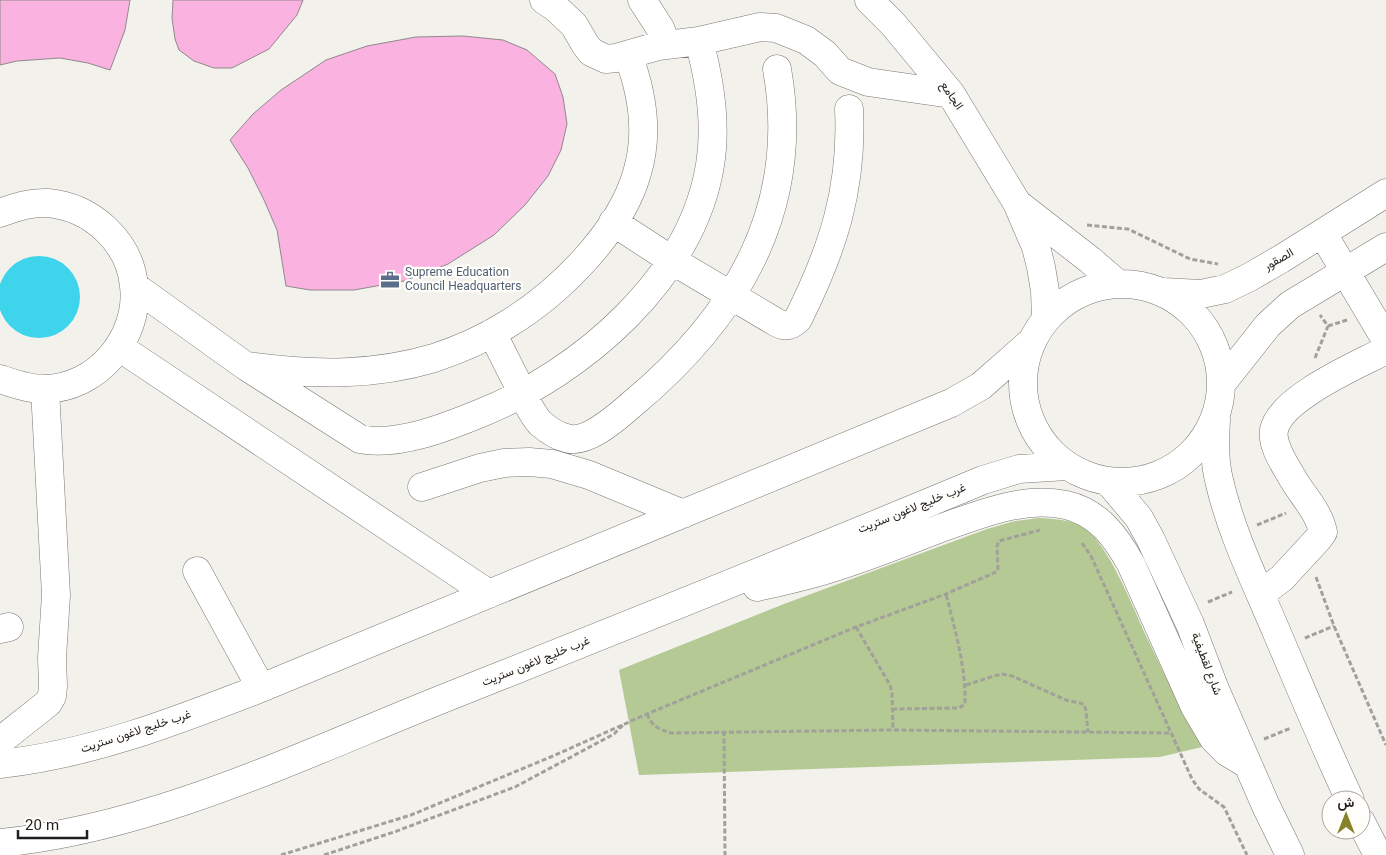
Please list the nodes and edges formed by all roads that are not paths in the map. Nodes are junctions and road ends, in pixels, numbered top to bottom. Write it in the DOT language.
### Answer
graph roads {
  1 [pos="544,0"];
  2 [pos="642,0"];
  3 [pos="869,0"];
  4 [pos="699,41"];
  5 [pos="667,45"];
  6 [pos="628,55"];
  7 [pos="777,69"];
  8 [pos="951,94"];
  9 [pos="850,108"];
  10 [pos="1386,193"];
  11 [pos="1017,203"];
  12 [pos="0,212"];
  13 [pos="613,222"];
  14 [pos="1323,234"];
  15 [pos="1386,247"];
  16 [pos="673,260"];
  17 [pos="1346,270"];
  18 [pos="1118,284"];
  19 [pos="134,286"];
  20 [pos="1162,292"];
  21 [pos="732,296"];
  22 [pos="1046,319"];
  23 [pos="492,332"];
  24 [pos="1386,341"];
  25 [pos="1031,342"];
  26 [pos="119,348"];
  27 [pos="247,367"];
  28 [pos="0,379"];
  29 [pos="1222,383"];
  30 [pos="46,389"];
  31 [pos="523,394"];
  32 [pos="1216,418"];
  33 [pos="1067,466"];
  34 [pos="1108,481"];
  35 [pos="422,487"];
  36 [pos="683,514"];
  37 [pos="198,572"];
  38 [pos="1258,588"];
  39 [pos="489,594"];
  40 [pos="704,595"];
  41 [pos="261,688"];
  42 [pos="0,742"];
  43 [pos="1244,757"];
  44 [pos="0,764"];
  45 [pos="1345,790"];
  46 [pos="1370,840"];
  47 [pos="0,843"];
  48 [pos="1290,855"];
  49 [pos="1378,855"];
  1 -- 6 [label="street"];
  2 -- 5 [label="street"];
  3 -- 8 [label="street, الجامع"];
  4 -- 5 [label="street"];
  4 -- 8 [label="street"];
  4 -- 16 [label="street"];
  5 -- 6 [label="street"];
  6 -- 13 [label="street"];
  7 -- 21 [label="street"];
  8 -- 11 [label="street, الجامع"];
  9 -- 21 [label="street"];
  10 -- 14 [label="street, الصقور"];
  11 -- 18 [label="street, الجامع"];
  11 -- 22 [label="street, الجامع"];
  12 -- 19 [label="street"];
  13 -- 16 [label="street"];
  13 -- 23 [label="street"];
  14 -- 17 [label="street"];
  14 -- 20 [label="street, الصقور"];
  15 -- 17 [label="street"];
  16 -- 21 [label="street"];
  16 -- 31 [label="street"];
  17 -- 24 [label="street"];
  17 -- 29 [label="street"];
  18 -- 20 [label="street"];
  18 -- 22 [label="street"];
  19 -- 26 [label="street"];
  19 -- 27 [label="street"];
  20 -- 29 [label="street"];
  21 -- 31 [label="street"];
  22 -- 25 [label="street"];
  23 -- 27 [label="street"];
  23 -- 31 [label="street"];
  24 -- 38 [label="street"];
  25 -- 33 [label="street"];
  25 -- 36 [label="street, غرب خليج لاغون ستريت"];
  26 -- 30 [label="street"];
  26 -- 39 [label="street"];
  27 -- 31 [label="street"];
  28 -- 30 [label="street"];
  29 -- 32 [label="street"];
  30 -- 42 [label="street"];
  32 -- 34 [label="street"];
  32 -- 38 [label="street"];
  33 -- 34 [label="street"];
  33 -- 40 [label="street, غرب خليج لاغون ستريت"];
  34 -- 43 [label="street, شارع لقطيفية"];
  35 -- 36 [label="street"];
  36 -- 39 [label="street, غرب خليج لاغون ستريت"];
  37 -- 41 [label="street"];
  38 -- 45 [label="street"];
  39 -- 41 [label="street, غرب خليج لاغون ستريت"];
  40 -- 43 [label="street"];
  40 -- 47 [label="street, غرب خليج لاغون ستريت"];
  41 -- 44 [label="street, غرب خليج لاغون ستريت"];
  43 -- 48 [label="street, شارع لقطيفية"];
  46 -- 49 [label="street"];
}
